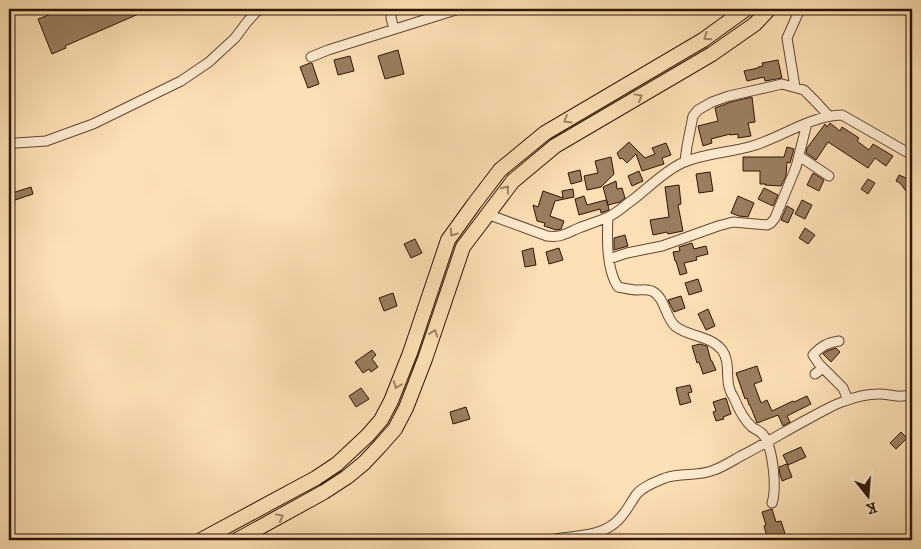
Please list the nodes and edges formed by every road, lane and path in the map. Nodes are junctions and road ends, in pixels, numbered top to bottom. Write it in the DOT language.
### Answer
graph roads {
  1 [pos="259,9"];
  2 [pos="392,9"];
  3 [pos="459,9"];
  4 [pos="746,9"];
  5 [pos="769,9"];
  6 [pos="800,9"];
  7 [pos="394,29"];
  8 [pos="311,57"];
  9 [pos="795,87"];
  10 [pos="828,115"];
  11 [pos="806,123"];
  12 [pos="9,145"];
  13 [pos="912,155"];
  14 [pos="799,156"];
  15 [pos="686,161"];
  16 [pos="829,176"];
  17 [pos="487,214"];
  18 [pos="608,217"];
  19 [pos="610,259"];
  20 [pos="839,340"];
  21 [pos="823,368"];
  22 [pos="815,374"];
  23 [pos="912,394"];
  24 [pos="848,400"];
  25 [pos="767,443"];
  26 [pos="772,503"];
  27 [pos="202,540"];
  28 [pos="237,540"];
  29 [pos="550,540"];
  1 -- 12 [label="street"];
  2 -- 7 [label="street"];
  3 -- 7 [label="street"];
  4 -- 27 [label="highway, one-way"];
  17 -- 5 [label="highway, one-way"];
  6 -- 9 [label="street"];
  7 -- 8 [label="street"];
  9 -- 10 [label="street"];
  9 -- 15 [label="street"];
  10 -- 11 [label="street"];
  10 -- 13 [label="street"];
  11 -- 14 [label="street"];
  11 -- 15 [label="street"];
  14 -- 16 [label="street"];
  14 -- 19 [label="street"];
  15 -- 18 [label="street"];
  17 -- 18 [label="street"];
  28 -- 17 [label="highway, one-way"];
  18 -- 19 [label="street"];
  19 -- 25 [label="street"];
  20 -- 21 [label="street"];
  21 -- 22 [label="street"];
  21 -- 24 [label="street"];
  23 -- 24 [label="street"];
  24 -- 25 [label="street"];
  25 -- 26 [label="street"];
  25 -- 29 [label="street"];
}
